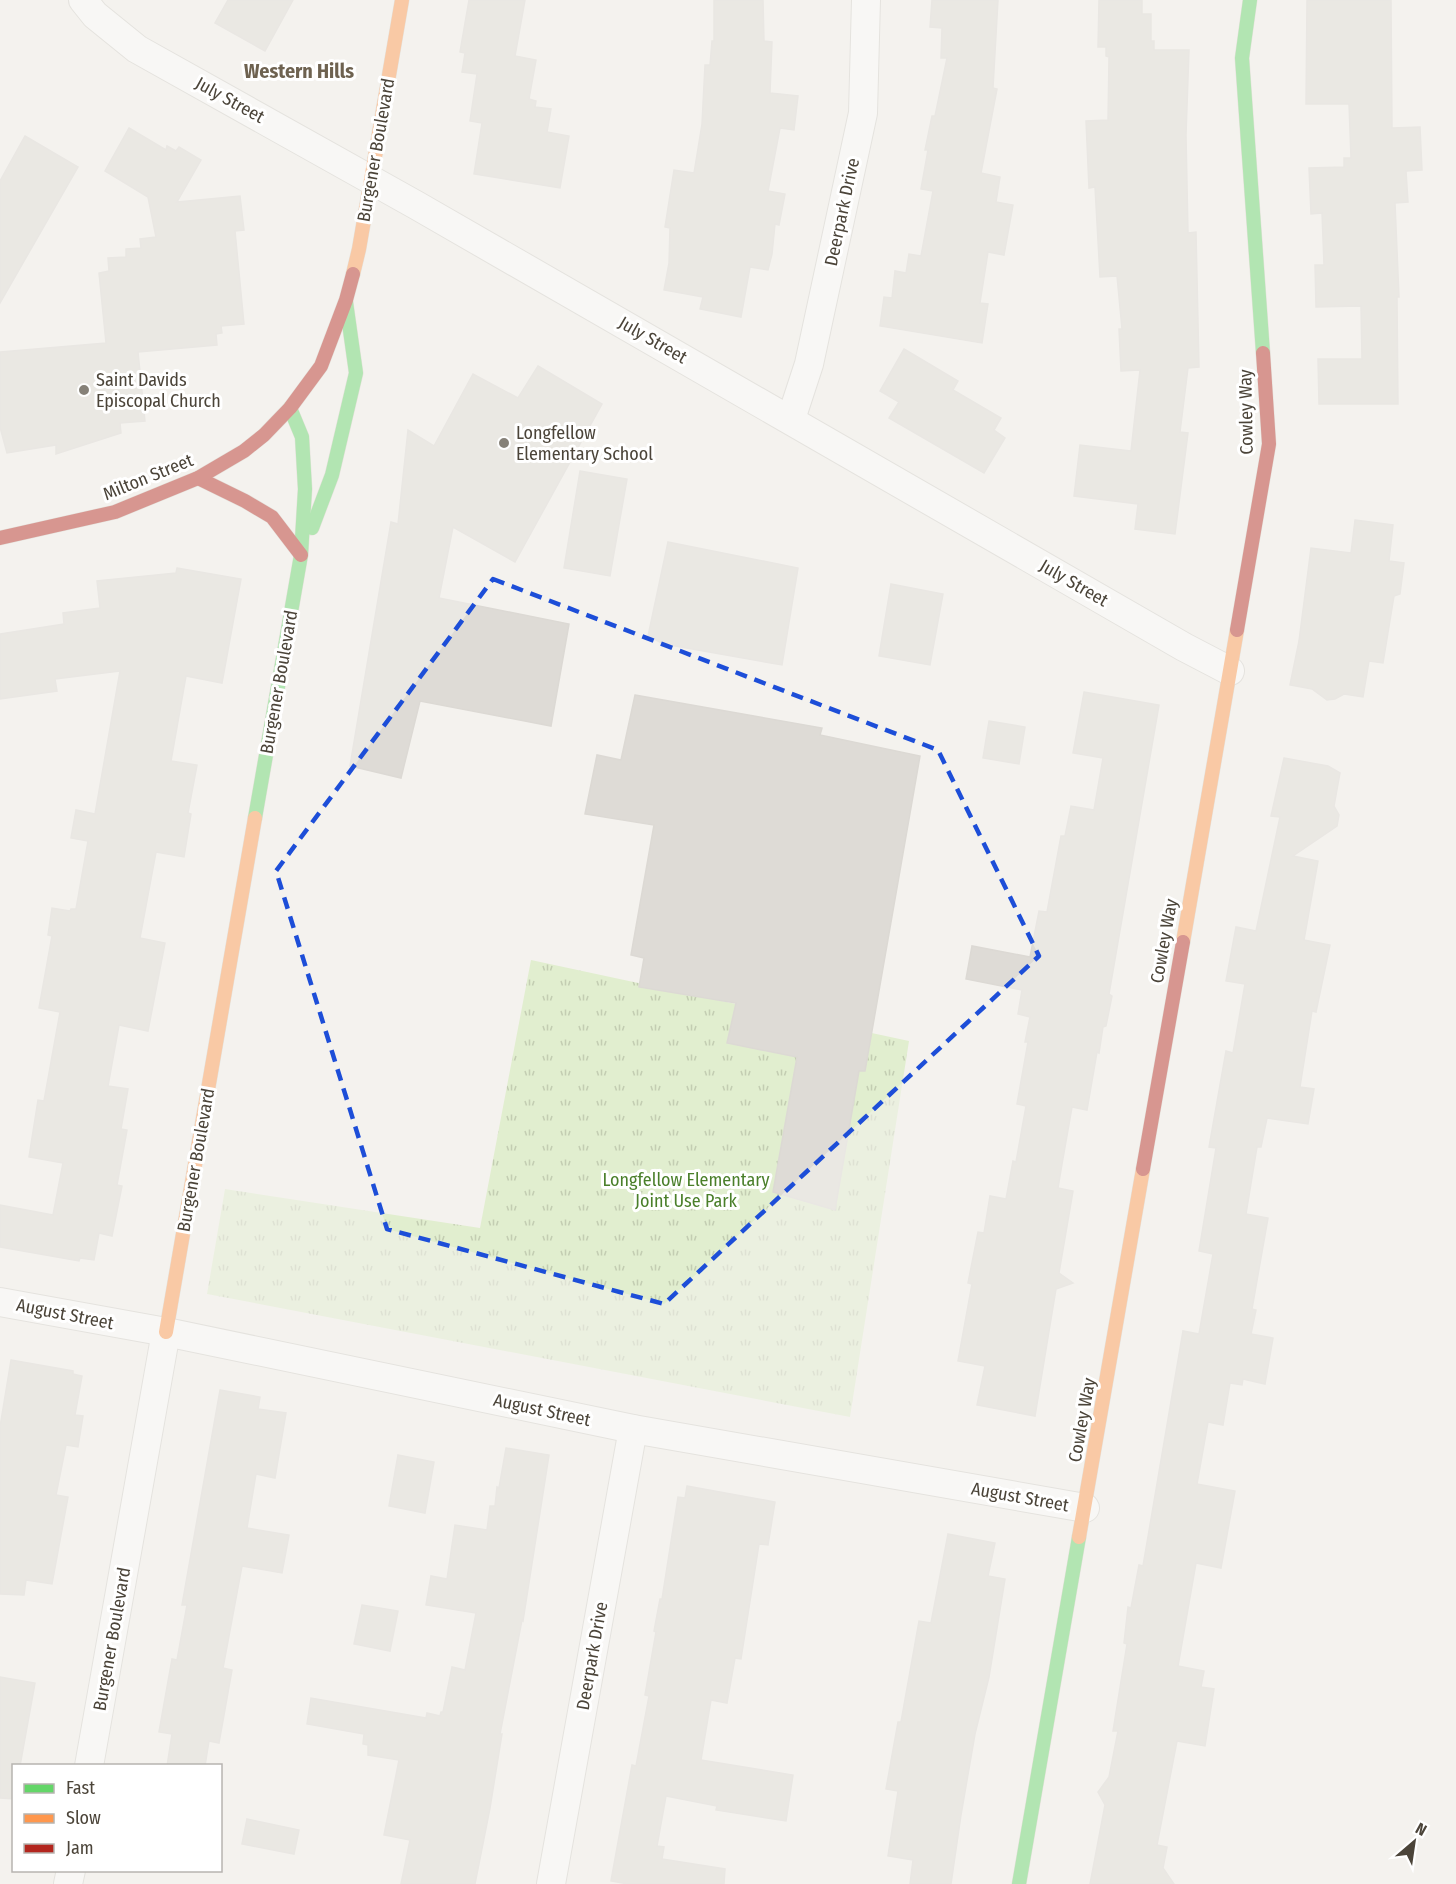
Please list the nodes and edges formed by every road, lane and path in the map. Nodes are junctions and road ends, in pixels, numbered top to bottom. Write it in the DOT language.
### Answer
graph roads {
  1 [pos="82,0"];
  2 [pos="402,0"];
  3 [pos="866,0"];
  4 [pos="1250,0"];
  5 [pos="370,179"];
  6 [pos="346,300"];
  7 [pos="290,408"];
  8 [pos="791,419"];
  9 [pos="198,478"];
  10 [pos="0,538"];
  11 [pos="301,555"];
  12 [pos="1230,671"];
  13 [pos="0,1302"];
  14 [pos="166,1332"];
  15 [pos="633,1429"];
  16 [pos="1085,1508"];
  17 [pos="90,1764"];
  18 [pos="550,1884"];
  19 [pos="1019,1884"];
  1 -- 5 [label="street, July Street"];
  2 -- 5 [label="street, Burgener Boulevard"];
  3 -- 8 [label="street, Deerpark Drive"];
  4 -- 12 [label="street, Cowley Way"];
  5 -- 6 [label="street, Burgener Boulevard"];
  5 -- 8 [label="street, July Street"];
  6 -- 7 [label="street, Burgener Boulevard"];
  6 -- 11 [label="street, Burgener Boulevard"];
  7 -- 9 [label="street, Milton Street"];
  7 -- 11 [label="street, Burgener Boulevard"];
  8 -- 12 [label="street, July Street"];
  9 -- 10 [label="street, Milton Street"];
  9 -- 11 [label="street"];
  11 -- 14 [label="street, Burgener Boulevard"];
  12 -- 16 [label="street, Cowley Way"];
  13 -- 14 [label="street, August Street"];
  14 -- 15 [label="street, August Street"];
  14 -- 17 [label="street, Burgener Boulevard"];
  15 -- 16 [label="street, August Street"];
  15 -- 18 [label="street, Deerpark Drive"];
  16 -- 19 [label="street, Cowley Way"];
}
